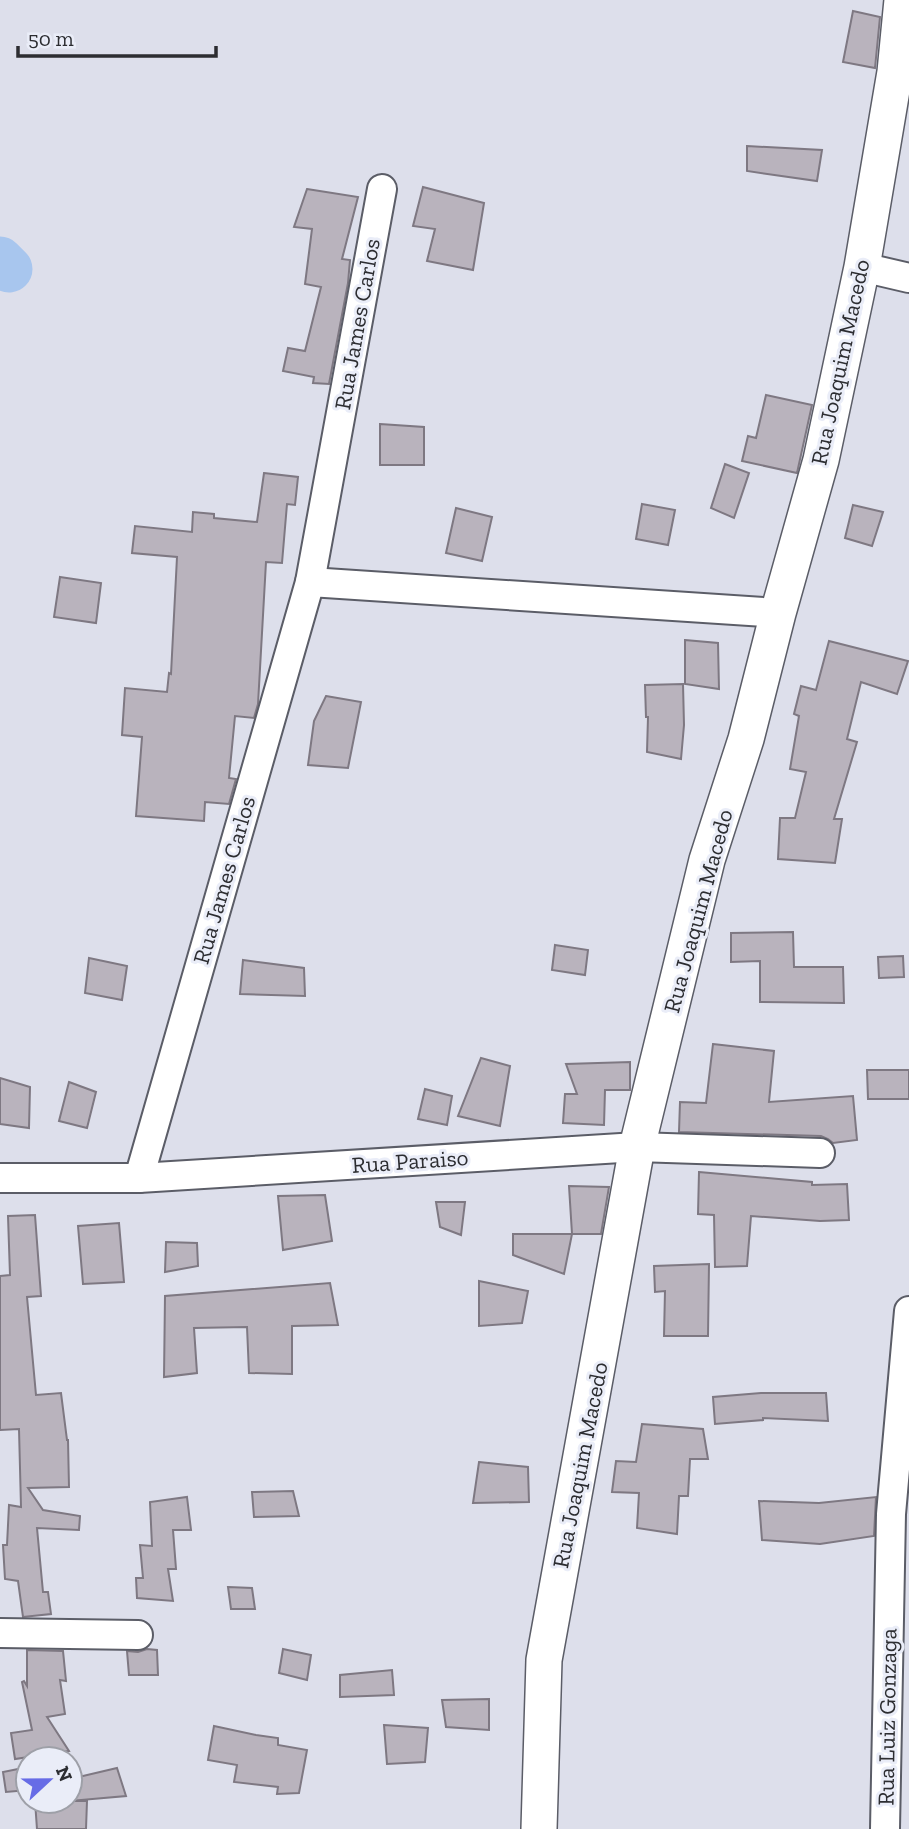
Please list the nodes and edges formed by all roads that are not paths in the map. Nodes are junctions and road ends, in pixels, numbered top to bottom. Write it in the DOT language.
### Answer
graph roads {
  1 [pos="902,0"];
  2 [pos="382,189"];
  3 [pos="862,267"];
  4 [pos="909,278"];
  5 [pos="310,582"];
  6 [pos="778,613"];
  7 [pos="638,1147"];
  8 [pos="820,1153"];
  9 [pos="0,1178"];
  10 [pos="139,1178"];
  11 [pos="909,1311"];
  12 [pos="0,1633"];
  13 [pos="138,1635"];
  14 [pos="539,1829"];
  15 [pos="885,1829"];
  1 -- 3 [label="street, Rua Joaquim Macedo"];
  2 -- 5 [label="street, Rua James Carlos"];
  3 -- 4 [label="street"];
  3 -- 6 [label="street, Rua Joaquim Macedo"];
  5 -- 6 [label="street"];
  5 -- 10 [label="street, Rua James Carlos"];
  6 -- 7 [label="street, Rua Joaquim Macedo"];
  7 -- 8 [label="street, Rua Paraiso"];
  7 -- 10 [label="street, Rua Paraiso"];
  7 -- 14 [label="street, Rua Joaquim Macedo"];
  9 -- 10 [label="street, Rua Paraiso"];
  11 -- 15 [label="street, Rua Luiz Gonzaga"];
  12 -- 13 [label="street"];
}
